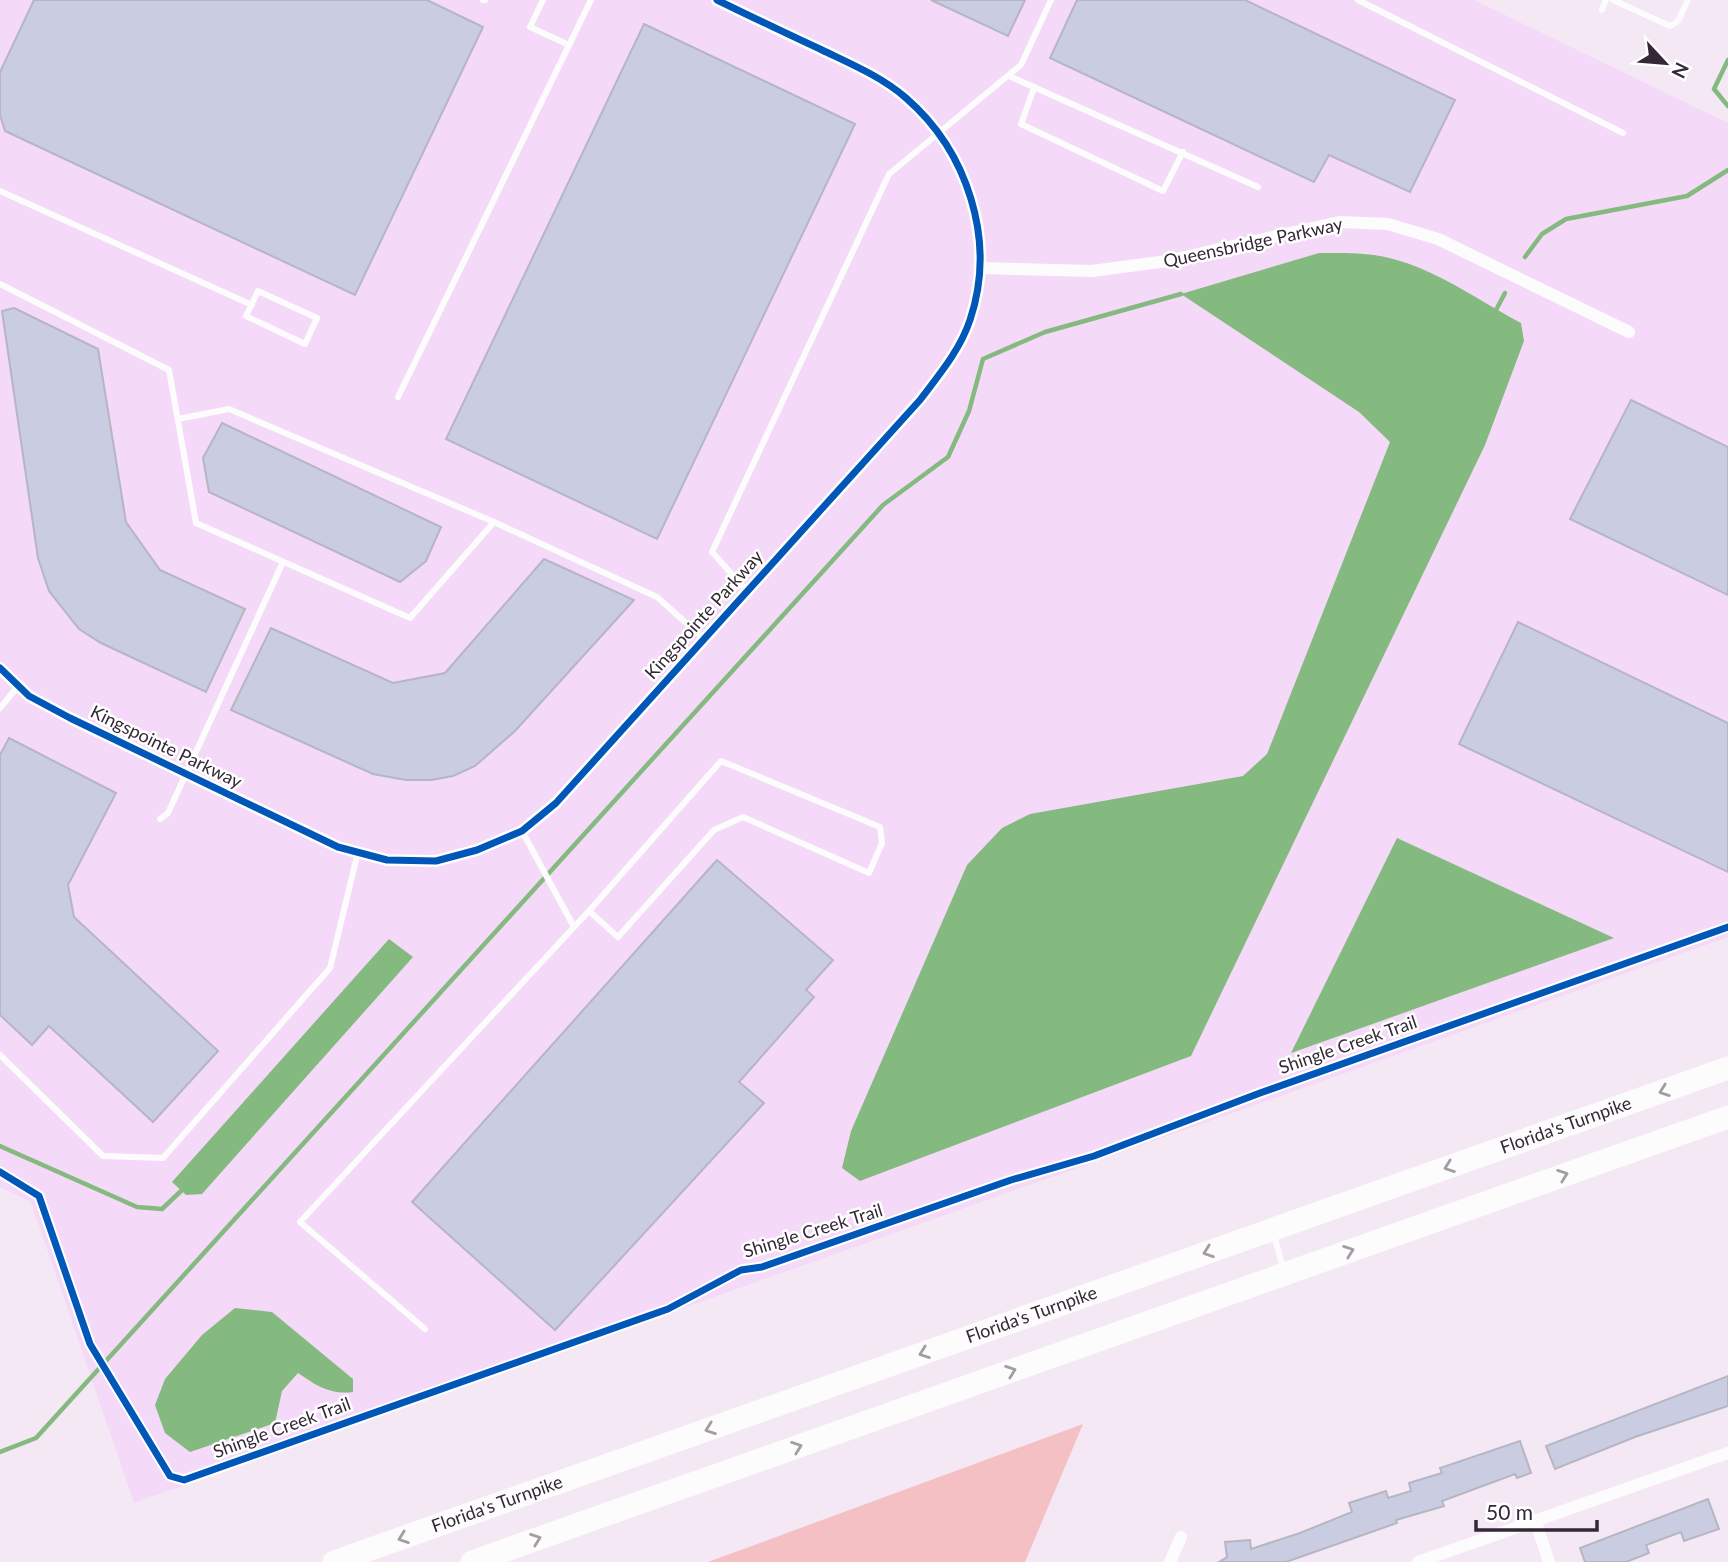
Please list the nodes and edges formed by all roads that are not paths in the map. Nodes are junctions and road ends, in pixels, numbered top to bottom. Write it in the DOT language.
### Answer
graph roads {
  1 [pos="543,0"];
  2 [pos="717,0"];
  3 [pos="1051,0"];
  4 [pos="1359,0"];
  5 [pos="1606,0"];
  6 [pos="1613,0"];
  7 [pos="1688,0"];
  8 [pos="588,1"];
  9 [pos="1602,10"];
  10 [pos="569,45"];
  11 [pos="1009,76"];
  12 [pos="1034,88"];
  13 [pos="939,133"];
  14 [pos="1623,133"];
  15 [pos="1183,152"];
  16 [pos="1258,187"];
  17 [pos="0,191"];
  18 [pos="980,268"];
  19 [pos="0,284"];
  20 [pos="252,304"];
  21 [pos="1629,332"];
  22 [pos="398,397"];
  23 [pos="178,419"];
  24 [pos="494,522"];
  25 [pos="283,562"];
  26 [pos="747,591"];
  27 [pos="704,639"];
  28 [pos="0,668"];
  29 [pos="18,686"];
  30 [pos="0,708"];
  31 [pos="185,774"];
  32 [pos="160,819"];
  33 [pos="522,831"];
  34 [pos="358,852"];
  35 [pos="589,911"];
  36 [pos="574,928"];
  37 [pos="0,1055"];
  38 [pos="1728,1068"];
  39 [pos="1728,1117"];
  40 [pos="1272,1230"];
  41 [pos="1285,1274"];
  42 [pos="425,1329"];
  43 [pos="1727,1456"];
  44 [pos="1535,1520"];
  45 [pos="1181,1537"];
  46 [pos="334,1562"];
  47 [pos="472,1562"];
  48 [pos="1170,1562"];
  49 [pos="1418,1562"];
  50 [pos="1549,1562"];
  1 -- 10 [label="lane"];
  2 -- 13 [label="street, Kingspointe Parkway"];
  3 -- 11 [label="lane"];
  4 -- 14 [label="lane"];
  5 -- 9 [label="lane"];
  6 -- 7 [label="lane"];
  8 -- 10 [label="lane"];
  10 -- 22 [label="lane"];
  11 -- 12 [label="lane"];
  11 -- 13 [label="lane"];
  12 -- 15 [label="lane"];
  12 -- 15 [label="lane"];
  13 -- 18 [label="street, Kingspointe Parkway"];
  13 -- 26 [label="lane"];
  15 -- 16 [label="lane"];
  17 -- 20 [label="lane"];
  18 -- 21 [label="street, Queensbridge Parkway"];
  18 -- 26 [label="street, Kingspointe Parkway"];
  19 -- 23 [label="lane"];
  20 -- 20 [label="lane"];
  23 -- 24 [label="lane"];
  23 -- 25 [label="lane"];
  24 -- 25 [label="lane"];
  24 -- 27 [label="lane"];
  25 -- 31 [label="lane"];
  26 -- 27 [label="street, Kingspointe Parkway"];
  27 -- 33 [label="street, Kingspointe Parkway"];
  28 -- 29 [label="street, Kingspointe Parkway"];
  29 -- 30 [label="lane"];
  29 -- 31 [label="street, Kingspointe Parkway"];
  31 -- 32 [label="lane"];
  31 -- 34 [label="street, Kingspointe Parkway"];
  33 -- 34 [label="street, Kingspointe Parkway"];
  33 -- 36 [label="lane"];
  34 -- 37 [label="lane"];
  35 -- 35 [label="lane"];
  35 -- 36 [label="lane"];
  36 -- 42 [label="lane"];
  38 -- 40 [label="highway, Florida's Turnpike, one-way"];
  41 -- 39 [label="highway, one-way"];
  40 -- 41 [label="lane"];
  40 -- 46 [label="highway, Florida's Turnpike, one-way"];
  47 -- 41 [label="highway, one-way"];
  43 -- 44 [label="street"];
  44 -- 49 [label="street"];
  44 -- 50 [label="street"];
  45 -- 48 [label="street"];
}
